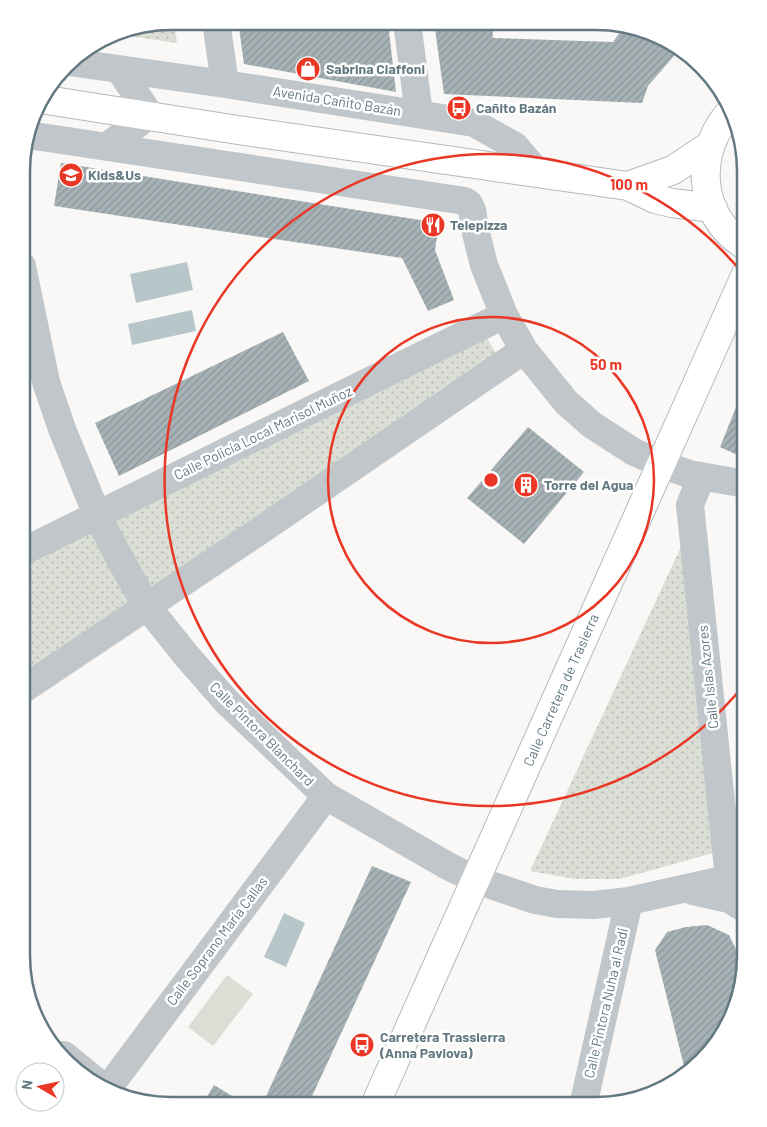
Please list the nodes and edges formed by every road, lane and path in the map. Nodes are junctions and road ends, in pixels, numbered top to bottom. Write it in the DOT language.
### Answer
graph roads {
  1 [pos="217,30"];
  2 [pos="408,30"];
  3 [pos="80,64"];
  4 [pos="119,69"];
  5 [pos="224,84"];
  6 [pos="50,101"];
  7 [pos="419,114"];
  8 [pos="150,116"];
  9 [pos="726,118"];
  10 [pos="35,136"];
  11 [pos="107,146"];
  12 [pos="709,146"];
  13 [pos="538,173"];
  14 [pos="628,186"];
  15 [pos="713,208"];
  16 [pos="737,238"];
  17 [pos="737,294"];
  18 [pos="30,305"];
  19 [pos="504,316"];
  20 [pos="524,350"];
  21 [pos="661,464"];
  22 [pos="701,477"];
  23 [pos="737,483"];
  24 [pos="97,515"];
  25 [pos="30,548"];
  26 [pos="146,605"];
  27 [pos="30,685"];
  28 [pos="326,796"];
  29 [pos="737,877"];
  30 [pos="476,880"];
  31 [pos="684,890"];
  32 [pos="629,901"];
  33 [pos="737,904"];
  34 [pos="112,1083"];
  35 [pos="379,1097"];
  36 [pos="586,1097"];
  1 -- 5 [label="street"];
  2 -- 7 [label="street"];
  3 -- 4 [label="street, Avenida Cañito Bazán"];
  4 -- 5 [label="street, Avenida Cañito Bazán"];
  4 -- 8 [label="street"];
  5 -- 7 [label="street, Avenida Cañito Bazán"];
  6 -- 8 [label="main road"];
  7 -- 13 [label="street, Avenida Cañito Bazán"];
  8 -- 11 [label="street"];
  8 -- 13 [label="main road"];
  9 -- 12 [label="main road"];
  10 -- 11 [label="street"];
  11 -- 19 [label="street"];
  12 -- 14 [label="main road"];
  12 -- 15 [label="main road"];
  13 -- 14 [label="main road"];
  14 -- 15 [label="main road"];
  15 -- 16 [label="main road"];
  17 -- 21 [label="main road, Calle Carretera de Trasierra"];
  18 -- 24 [label="street, Calle Pintora Blanchard"];
  19 -- 20 [label="street"];
  19 -- 24 [label="street, Calle Policía Local Marisol Muñoz"];
  20 -- 21 [label="street"];
  20 -- 26 [label="street"];
  21 -- 22 [label="street"];
  21 -- 30 [label="main road, Calle Carretera de Trasierra"];
  22 -- 23 [label="street"];
  22 -- 29 [label="street, Calle Islas Azores"];
  24 -- 25 [label="street, Calle Policía Local Marisol Muñoz"];
  24 -- 26 [label="street, Calle Pintora Blanchard"];
  26 -- 27 [label="street"];
  26 -- 28 [label="street, Calle Pintora Blanchard"];
  28 -- 30 [label="street, Calle Pintora Blanchard"];
  28 -- 34 [label="street, Calle Soprano María Callas"];
  29 -- 31 [label="street, Calle Pintora Blanchard"];
  30 -- 32 [label="street, Calle Pintora Blanchard"];
  30 -- 35 [label="main road, Calle Carretera de Trasierra"];
  31 -- 32 [label="street, Calle Pintora Blanchard"];
  31 -- 33 [label="street"];
  32 -- 36 [label="street, Calle Pintora Nuha al Radi"];
}
